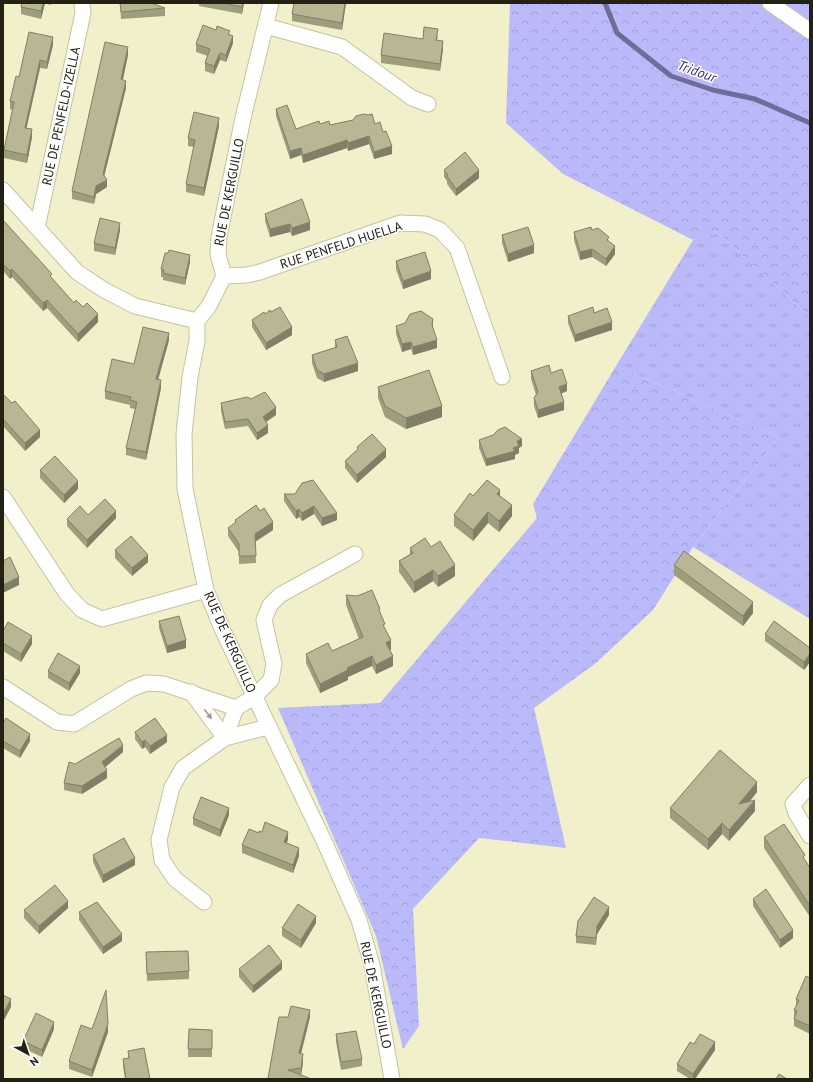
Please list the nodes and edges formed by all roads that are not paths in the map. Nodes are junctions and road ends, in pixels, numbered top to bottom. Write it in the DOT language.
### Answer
graph roads {
  1 [pos="82,3"];
  2 [pos="271,3"];
  3 [pos="770,3"];
  4 [pos="266,26"];
  5 [pos="810,31"];
  6 [pos="428,104"];
  7 [pos="3,190"];
  8 [pos="37,228"];
  9 [pos="224,276"];
  10 [pos="197,321"];
  11 [pos="502,377"];
  12 [pos="3,497"];
  13 [pos="355,554"];
  14 [pos="206,590"];
  15 [pos="3,687"];
  16 [pos="191,692"];
  17 [pos="254,697"];
  18 [pos="236,708"];
  19 [pos="268,727"];
  20 [pos="225,738"];
  21 [pos="810,785"];
  22 [pos="810,836"];
  23 [pos="204,902"];
  24 [pos="392,1079"];
  1 -- 8 [label="street, RUE DE PENFELD-IZELLA"];
  2 -- 4 [label="street, RUE DE KERGUILLO"];
  3 -- 5 [label="street"];
  4 -- 6 [label="street"];
  4 -- 9 [label="street, RUE DE KERGUILLO"];
  7 -- 8 [label="street"];
  8 -- 10 [label="street"];
  9 -- 10 [label="street"];
  9 -- 11 [label="street, RUE PENFELD HUELLA"];
  10 -- 14 [label="street, RUE DE KERGUILLO"];
  12 -- 14 [label="street"];
  13 -- 17 [label="street"];
  14 -- 17 [label="street, RUE DE KERGUILLO"];
  15 -- 16 [label="street"];
  16 -- 18 [label="street"];
  16 -- 20 [label="street, one-way"];
  17 -- 18 [label="street"];
  17 -- 19 [label="street, RUE DE KERGUILLO"];
  18 -- 20 [label="street"];
  19 -- 20 [label="street"];
  19 -- 24 [label="street, RUE DE KERGUILLO"];
  20 -- 23 [label="street"];
  21 -- 22 [label="street"];
}
